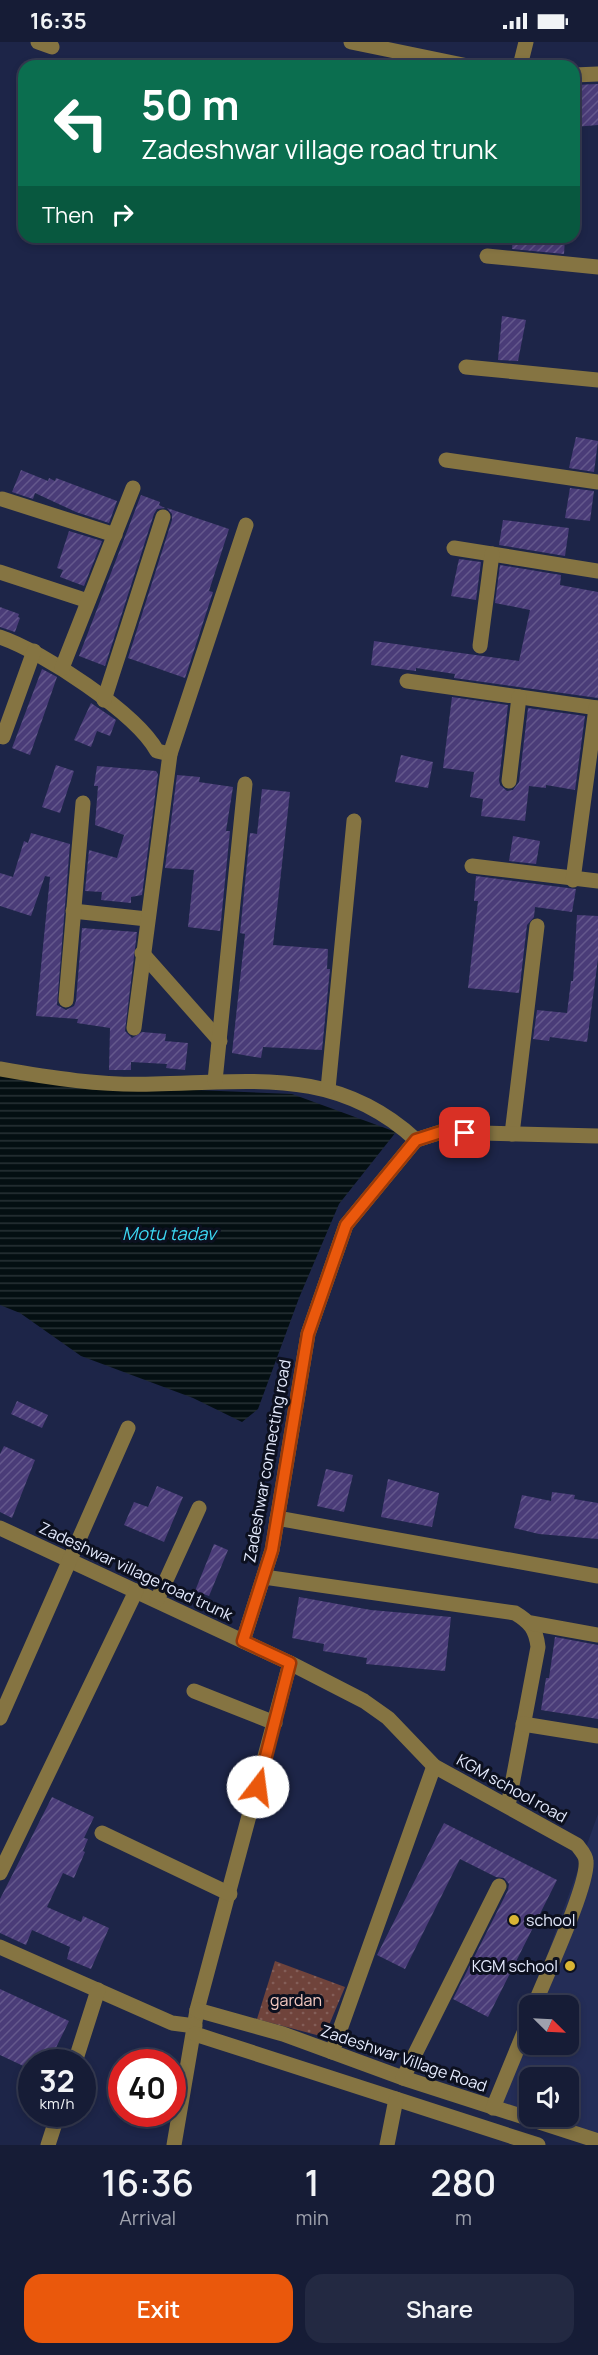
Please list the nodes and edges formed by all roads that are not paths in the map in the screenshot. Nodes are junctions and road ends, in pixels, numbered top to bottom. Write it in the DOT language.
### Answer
graph roads {
  1 [pos="351,42"];
  2 [pos="526,42"];
  3 [pos="439,60"];
  4 [pos="522,60"];
  5 [pos="598,74"];
  6 [pos="580,75"];
  7 [pos="487,256"];
  8 [pos="598,267"];
  9 [pos="466,367"];
  10 [pos="598,380"];
  11 [pos="446,460"];
  12 [pos="598,482"];
  13 [pos="133,488"];
  14 [pos="2,499"];
  15 [pos="164,517"];
  16 [pos="246,525"];
  17 [pos="115,535"];
  18 [pos="454,548"];
  19 [pos="492,554"];
  20 [pos="598,571"];
  21 [pos="0,572"];
  22 [pos="88,602"];
  23 [pos="0,637"];
  24 [pos="480,646"];
  25 [pos="34,651"];
  26 [pos="62,668"];
  27 [pos="407,681"];
  28 [pos="519,697"];
  29 [pos="104,700"];
  30 [pos="597,708"];
  31 [pos="3,737"];
  32 [pos="170,754"];
  33 [pos="509,781"];
  34 [pos="245,784"];
  35 [pos="82,803"];
  36 [pos="354,820"];
  37 [pos="472,866"];
  38 [pos="573,880"];
  39 [pos="598,881"];
  40 [pos="73,911"];
  41 [pos="147,918"];
  42 [pos="537,926"];
  43 [pos="142,953"];
  44 [pos="66,1000"];
  45 [pos="134,1028"];
  46 [pos="219,1041"];
  47 [pos="0,1069"];
  48 [pos="215,1081"];
  49 [pos="328,1089"];
  50 [pos="512,1134"];
  51 [pos="598,1136"];
  52 [pos="416,1140"];
  53 [pos="128,1428"];
  54 [pos="199,1508"];
  55 [pos="277,1518"];
  56 [pos="0,1528"];
  57 [pos="70,1559"];
  58 [pos="598,1576"];
  59 [pos="264,1577"];
  60 [pos="136,1591"];
  61 [pos="157,1600"];
  62 [pos="531,1623"];
  63 [pos="598,1635"];
  64 [pos="243,1641"];
  65 [pos="290,1663"];
  66 [pos="194,1691"];
  67 [pos="0,1718"];
  68 [pos="275,1723"];
  69 [pos="523,1724"];
  70 [pos="598,1736"];
  71 [pos="434,1766"];
  72 [pos="508,1806"];
  73 [pos="102,1833"];
  74 [pos="592,1862"];
  75 [pos="0,1873"];
  76 [pos="499,1886"];
  77 [pos="230,1894"];
  78 [pos="0,1947"];
  79 [pos="98,1990"];
  80 [pos="538,1995"];
  81 [pos="197,2010"];
  82 [pos="195,2030"];
  83 [pos="519,2045"];
  84 [pos="79,2049"];
  85 [pos="332,2052"];
  86 [pos="403,2078"];
  87 [pos="396,2099"];
  88 [pos="493,2108"];
  89 [pos="54,2127"];
  90 [pos="499,2139"];
  91 [pos="598,2141"];
  92 [pos="48,2145"];
  93 [pos="174,2145"];
  94 [pos="387,2145"];
  95 [pos="538,2145"];
  1 -- 3 [label="street"];
  2 -- 4 [label="street"];
  5 -- 6 [label="street"];
  7 -- 8 [label="street"];
  9 -- 10 [label="street"];
  11 -- 12 [label="street"];
  13 -- 17 [label="street"];
  14 -- 17 [label="street"];
  15 -- 29 [label="street"];
  16 -- 32 [label="street"];
  17 -- 22 [label="street"];
  18 -- 19 [label="street"];
  19 -- 20 [label="street"];
  19 -- 24 [label="street"];
  21 -- 22 [label="street"];
  22 -- 26 [label="street"];
  23 -- 25 [label="street"];
  25 -- 26 [label="street"];
  25 -- 31 [label="street"];
  26 -- 29 [label="street"];
  27 -- 28 [label="street"];
  28 -- 30 [label="street"];
  28 -- 33 [label="street"];
  29 -- 32 [label="street"];
  30 -- 38 [label="street"];
  32 -- 41 [label="street"];
  34 -- 46 [label="street"];
  35 -- 40 [label="street"];
  36 -- 49 [label="street"];
  37 -- 38 [label="street"];
  38 -- 39 [label="street"];
  40 -- 41 [label="street"];
  40 -- 44 [label="street"];
  41 -- 43 [label="street"];
  42 -- 50 [label="street"];
  43 -- 45 [label="street"];
  43 -- 46 [label="street"];
  46 -- 48 [label="street"];
  47 -- 48 [label="street"];
  48 -- 49 [label="street"];
  49 -- 52 [label="street"];
  50 -- 51 [label="street"];
  50 -- 52 [label="street"];
  52 -- 55 [label="street, Zadeshwar connecting road"];
  53 -- 57 [label="street"];
  54 -- 61 [label="street"];
  55 -- 58 [label="street"];
  55 -- 59 [label="street, Zadeshwar connecting road"];
  56 -- 57 [label="street, Zadeshwar village road trunk"];
  57 -- 60 [label="street, Zadeshwar village road trunk"];
  57 -- 67 [label="street"];
  59 -- 62 [label="street"];
  59 -- 64 [label="street, Zadeshwar connecting road"];
  60 -- 61 [label="street, Zadeshwar village road trunk"];
  60 -- 75 [label="street"];
  61 -- 64 [label="street, Zadeshwar village road trunk"];
  62 -- 63 [label="street"];
  62 -- 69 [label="street"];
  64 -- 65 [label="street, Zadeshwar village road trunk"];
  65 -- 68 [label="street"];
  65 -- 71 [label="street, KGM school road"];
  66 -- 68 [label="street"];
  68 -- 77 [label="street"];
  69 -- 70 [label="street"];
  69 -- 72 [label="street"];
  71 -- 72 [label="street, KGM school road"];
  71 -- 85 [label="street"];
  72 -- 74 [label="street, KGM school road"];
  73 -- 77 [label="street"];
  74 -- 80 [label="street, KGM school road"];
  76 -- 86 [label="street"];
  77 -- 81 [label="street"];
  78 -- 79 [label="street"];
  79 -- 82 [label="street"];
  79 -- 84 [label="street"];
  81 -- 82 [label="street"];
  81 -- 85 [label="street, Zadeshwar Village Road"];
  82 -- 87 [label="street"];
  82 -- 93 [label="street"];
  83 -- 88 [label="street"];
  85 -- 86 [label="street, Zadeshwar Village Road"];
  86 -- 88 [label="street, Zadeshwar Village Road"];
  87 -- 90 [label="street"];
  87 -- 94 [label="street"];
  88 -- 91 [label="street, Zadeshwar Village Road"];
  89 -- 92 [label="street"];
  90 -- 95 [label="street"];
}
